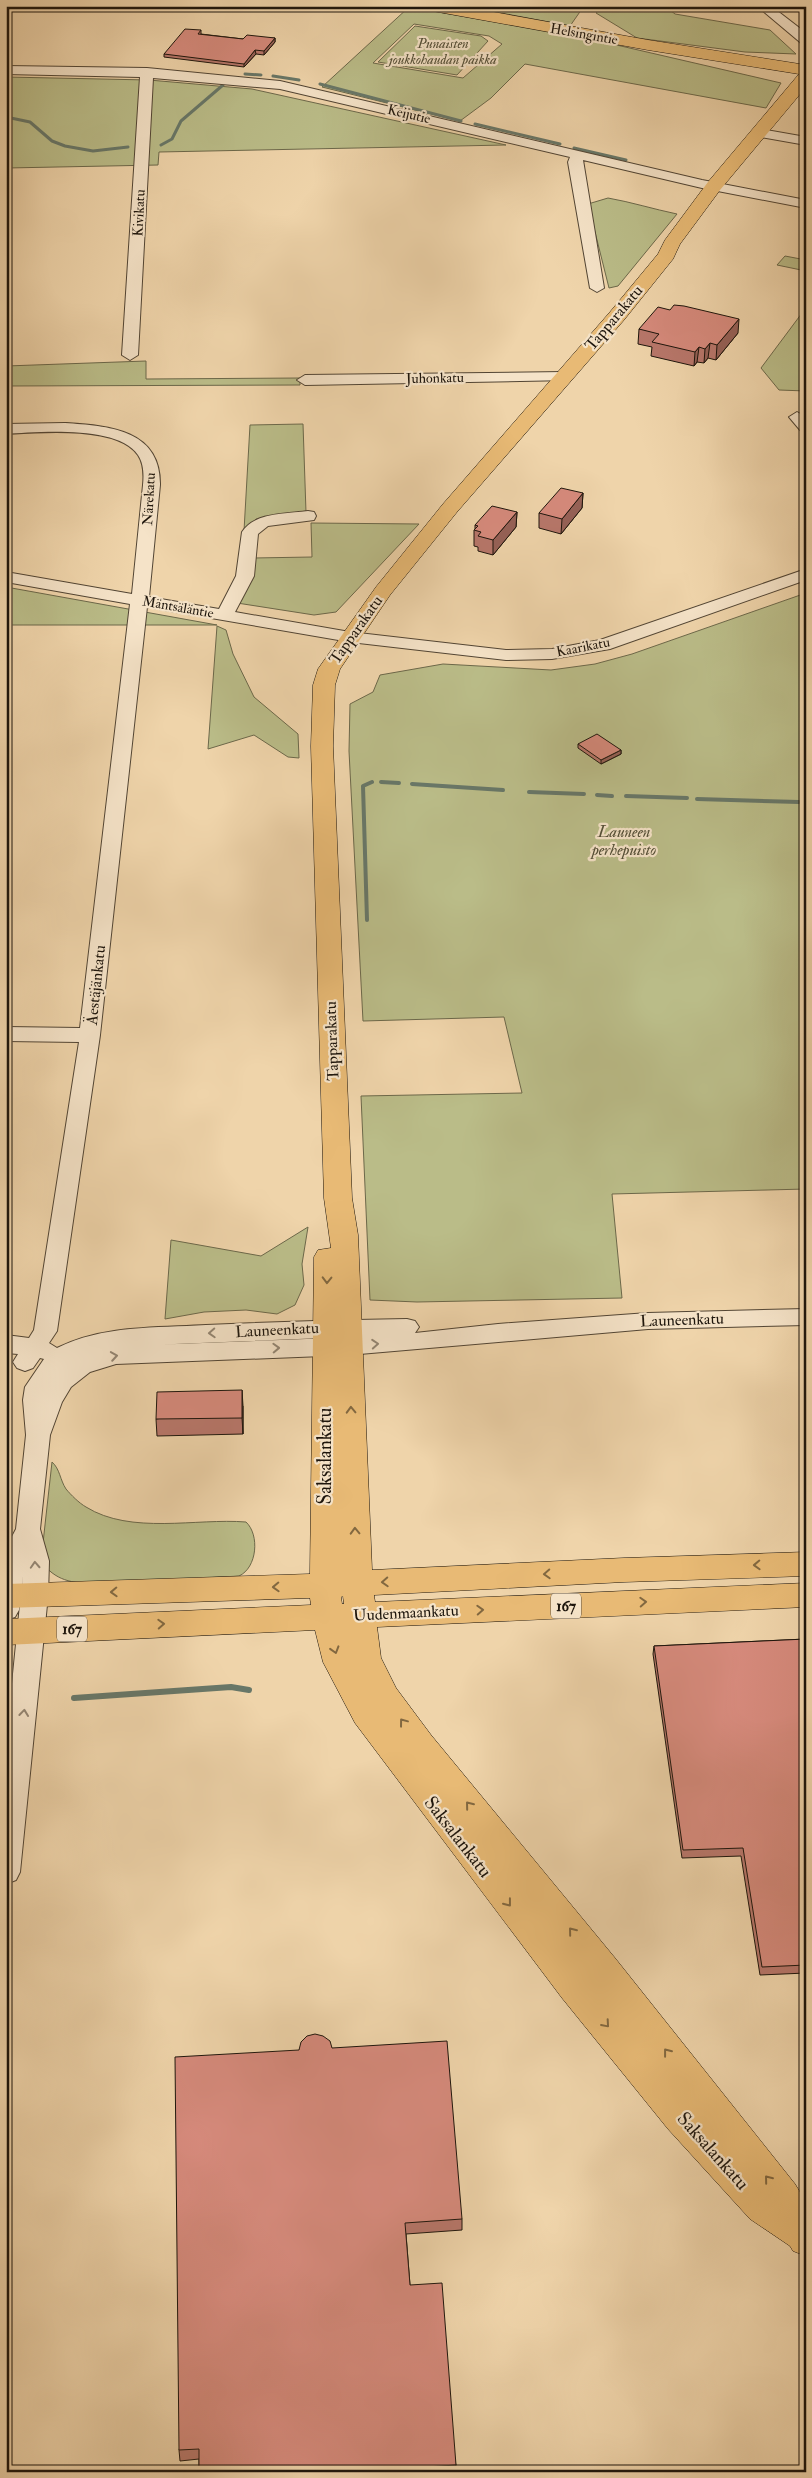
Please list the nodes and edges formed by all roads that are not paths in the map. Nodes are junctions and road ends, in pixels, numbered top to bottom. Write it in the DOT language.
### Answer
graph roads {
  1 [pos="432,6"];
  2 [pos="763,6"];
  3 [pos="806,40"];
  4 [pos="6,70"];
  5 [pos="147,72"];
  6 [pos="805,75"];
  7 [pos="806,96"];
  8 [pos="766,134"];
  9 [pos="806,141"];
  10 [pos="578,155"];
  11 [pos="721,188"];
  12 [pos="806,204"];
  13 [pos="597,288"];
  14 [pos="130,355"];
  15 [pos="564,377"];
  16 [pos="305,380"];
  17 [pos="6,429"];
  18 [pos="308,516"];
  19 [pos="806,574"];
  20 [pos="6,577"];
  21 [pos="138,600"];
  22 [pos="224,616"];
  23 [pos="350,637"];
  24 [pos="6,1034"];
  25 [pos="90,1036"];
  26 [pos="806,1317"];
  27 [pos="338,1337"];
  28 [pos="6,1344"];
  29 [pos="22,1354"];
  30 [pos="59,1367"];
  31 [pos="806,1564"];
  32 [pos="325,1585"];
  33 [pos="806,1595"];
  34 [pos="14,1599"];
  35 [pos="347,1605"];
  36 [pos="19,1631"];
  37 [pos="6,1872"];
  38 [pos="805,2236"];
  1 -- 6 [label="main road, Helsingintie"];
  2 -- 3 [label="street"];
  4 -- 5 [label="street, Keijutie"];
  5 -- 10 [label="street, Keijutie"];
  5 -- 14 [label="street, Kivikatu"];
  6 -- 8 [label="main road, Tapparakatu"];
  7 -- 8 [label="main road, Tapparakatu"];
  8 -- 9 [label="street"];
  8 -- 11 [label="main road, Tapparakatu"];
  10 -- 11 [label="street, Keijutie"];
  10 -- 13 [label="street, Tapparakatu"];
  11 -- 12 [label="street, Keijutie"];
  11 -- 15 [label="main road, Tapparakatu"];
  15 -- 16 [label="street, Juhonkatu"];
  15 -- 23 [label="main road, Tapparakatu"];
  17 -- 21 [label="street, Närekatu"];
  18 -- 22 [label="street"];
  19 -- 23 [label="street, Kaarikatu"];
  20 -- 21 [label="street, Mäntsäläntie"];
  21 -- 22 [label="street, Mäntsäläntie"];
  21 -- 25 [label="street, Äestäjänkatu"];
  22 -- 23 [label="street, Mäntsäläntie"];
  23 -- 27 [label="main road, Tapparakatu"];
  24 -- 25 [label="street"];
  25 -- 29 [label="street, Äestäjänkatu"];
  26 -- 27 [label="street, Launeenkatu"];
  27 -- 30 [label="street, Launeenkatu"];
  27 -- 32 [label="main road, Saksalankatu"];
  35 -- 27 [label="main road, Saksalankatu, one-way"];
  28 -- 29 [label="street"];
  29 -- 30 [label="street"];
  30 -- 34 [label="street"];
  31 -- 35 [label="main road, Uudenmaankatu / 167, one-way"];
  32 -- 34 [label="main road, 167, one-way"];
  32 -- 35 [label="main road, Saksalankatu"];
  35 -- 33 [label="main road, Uudenmaankatu / 167, one-way"];
  34 -- 36 [label="street"];
  36 -- 35 [label="main road, Uudenmaankatu / 167, one-way"];
  35 -- 38 [label="main road, Saksalankatu"];
  37 -- 36 [label="street, one-way"];
}
